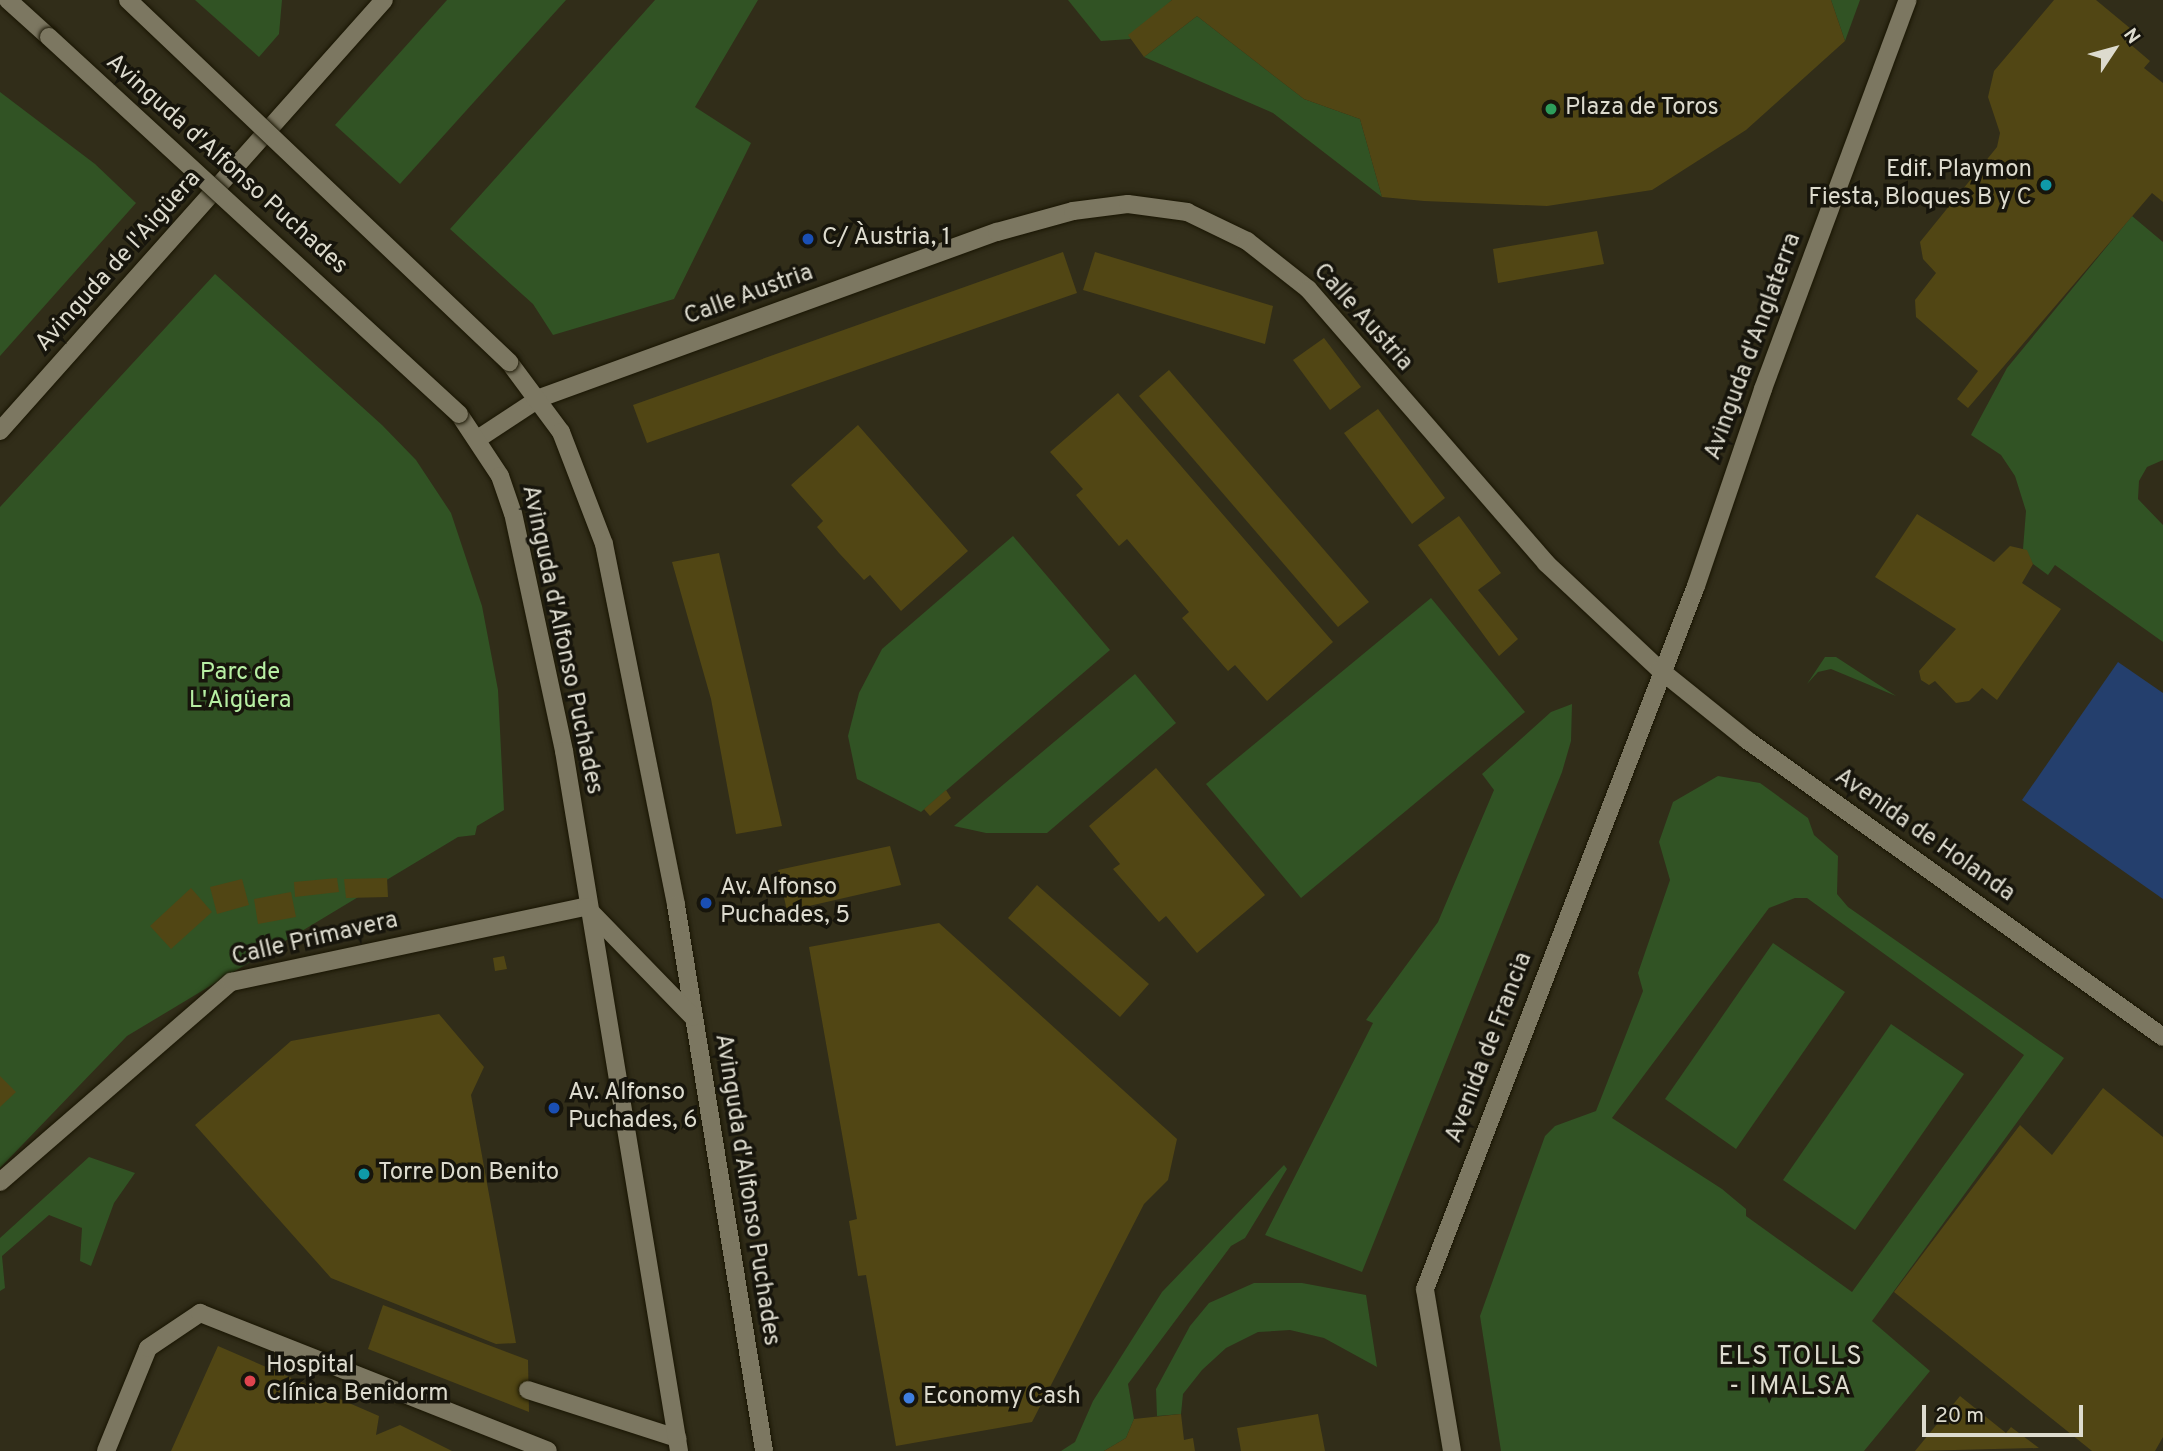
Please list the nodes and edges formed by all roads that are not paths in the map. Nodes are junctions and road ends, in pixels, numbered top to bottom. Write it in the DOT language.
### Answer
graph roads {
  1 [pos="8,0"];
  2 [pos="128,0"];
  3 [pos="384,0"];
  4 [pos="1908,0"];
  5 [pos="540,398"];
  6 [pos="0,431"];
  7 [pos="479,438"];
  8 [pos="1661,670"];
  9 [pos="585,907"];
  10 [pos="693,1017"];
  11 [pos="2163,1037"];
  12 [pos="0,1182"];
  13 [pos="528,1390"];
  14 [pos="678,1444"];
  15 [pos="106,1451"];
  16 [pos="548,1451"];
  17 [pos="764,1451"];
  18 [pos="1452,1451"];
  1 -- 7 [label="street, Avinguda d'Alfonso Puchades, bridge"];
  2 -- 5 [label="street, Avinguda d'Alfonso Puchades, bridge"];
  3 -- 6 [label="street, Avinguda de l'Aigüera"];
  4 -- 8 [label="street, Avinguda d'Anglaterra"];
  5 -- 7 [label="street, Calle Austria"];
  5 -- 8 [label="street, Calle Austria"];
  5 -- 10 [label="street, Avinguda d'Alfonso Puchades"];
  7 -- 9 [label="street, Avinguda d'Alfonso Puchades"];
  8 -- 11 [label="street, Avenida de Holanda"];
  8 -- 18 [label="street, Avenida de Francia"];
  9 -- 10 [label="street"];
  9 -- 12 [label="street, Calle Primavera"];
  9 -- 14 [label="street, Avinguda d'Alfonso Puchades"];
  10 -- 17 [label="street, Avinguda d'Alfonso Puchades"];
  13 -- 14 [label="street"];
  15 -- 16 [label="street"];
}
